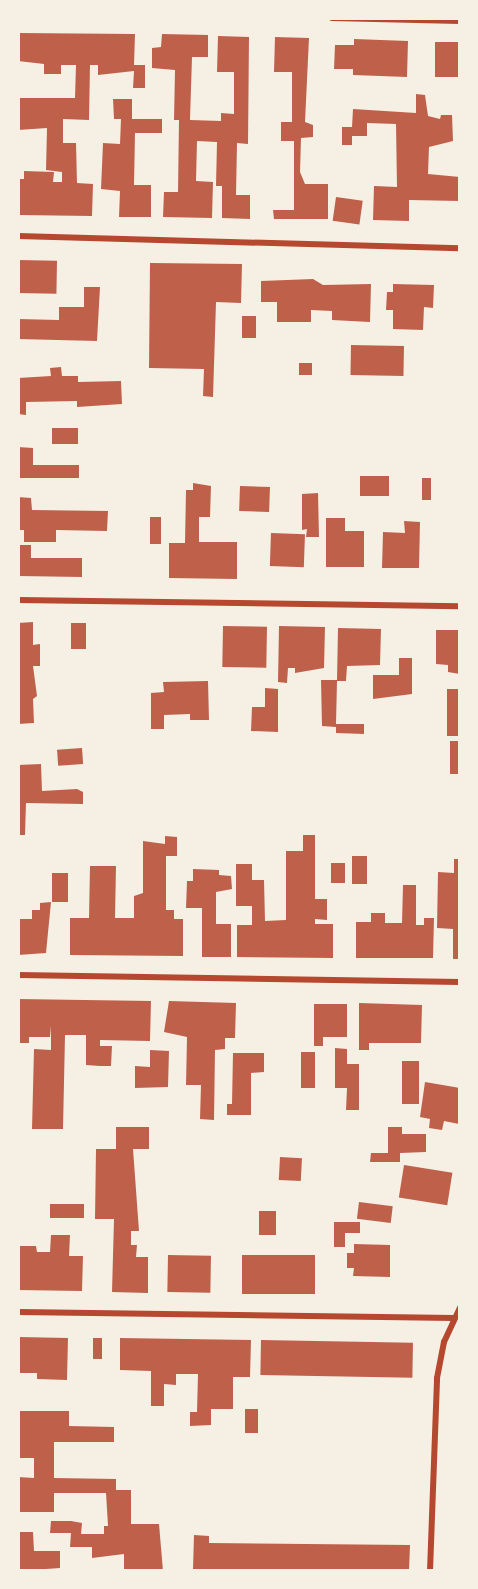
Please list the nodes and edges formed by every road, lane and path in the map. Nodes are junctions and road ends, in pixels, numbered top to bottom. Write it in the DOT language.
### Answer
graph roads {
  1 [pos="332,18"];
  2 [pos="460,21"];
  3 [pos="18,236"];
  4 [pos="460,248"];
  5 [pos="18,600"];
  6 [pos="460,606"];
  7 [pos="18,975"];
  8 [pos="460,982"];
  9 [pos="460,1308"];
  10 [pos="18,1312"];
  11 [pos="454,1318"];
  12 [pos="430,1571"];
  1 -- 2 [label="street"];
  3 -- 4 [label="street"];
  5 -- 6 [label="street"];
  7 -- 8 [label="street"];
  9 -- 11 [label="street"];
  10 -- 11 [label="street"];
  11 -- 12 [label="street"];
}
